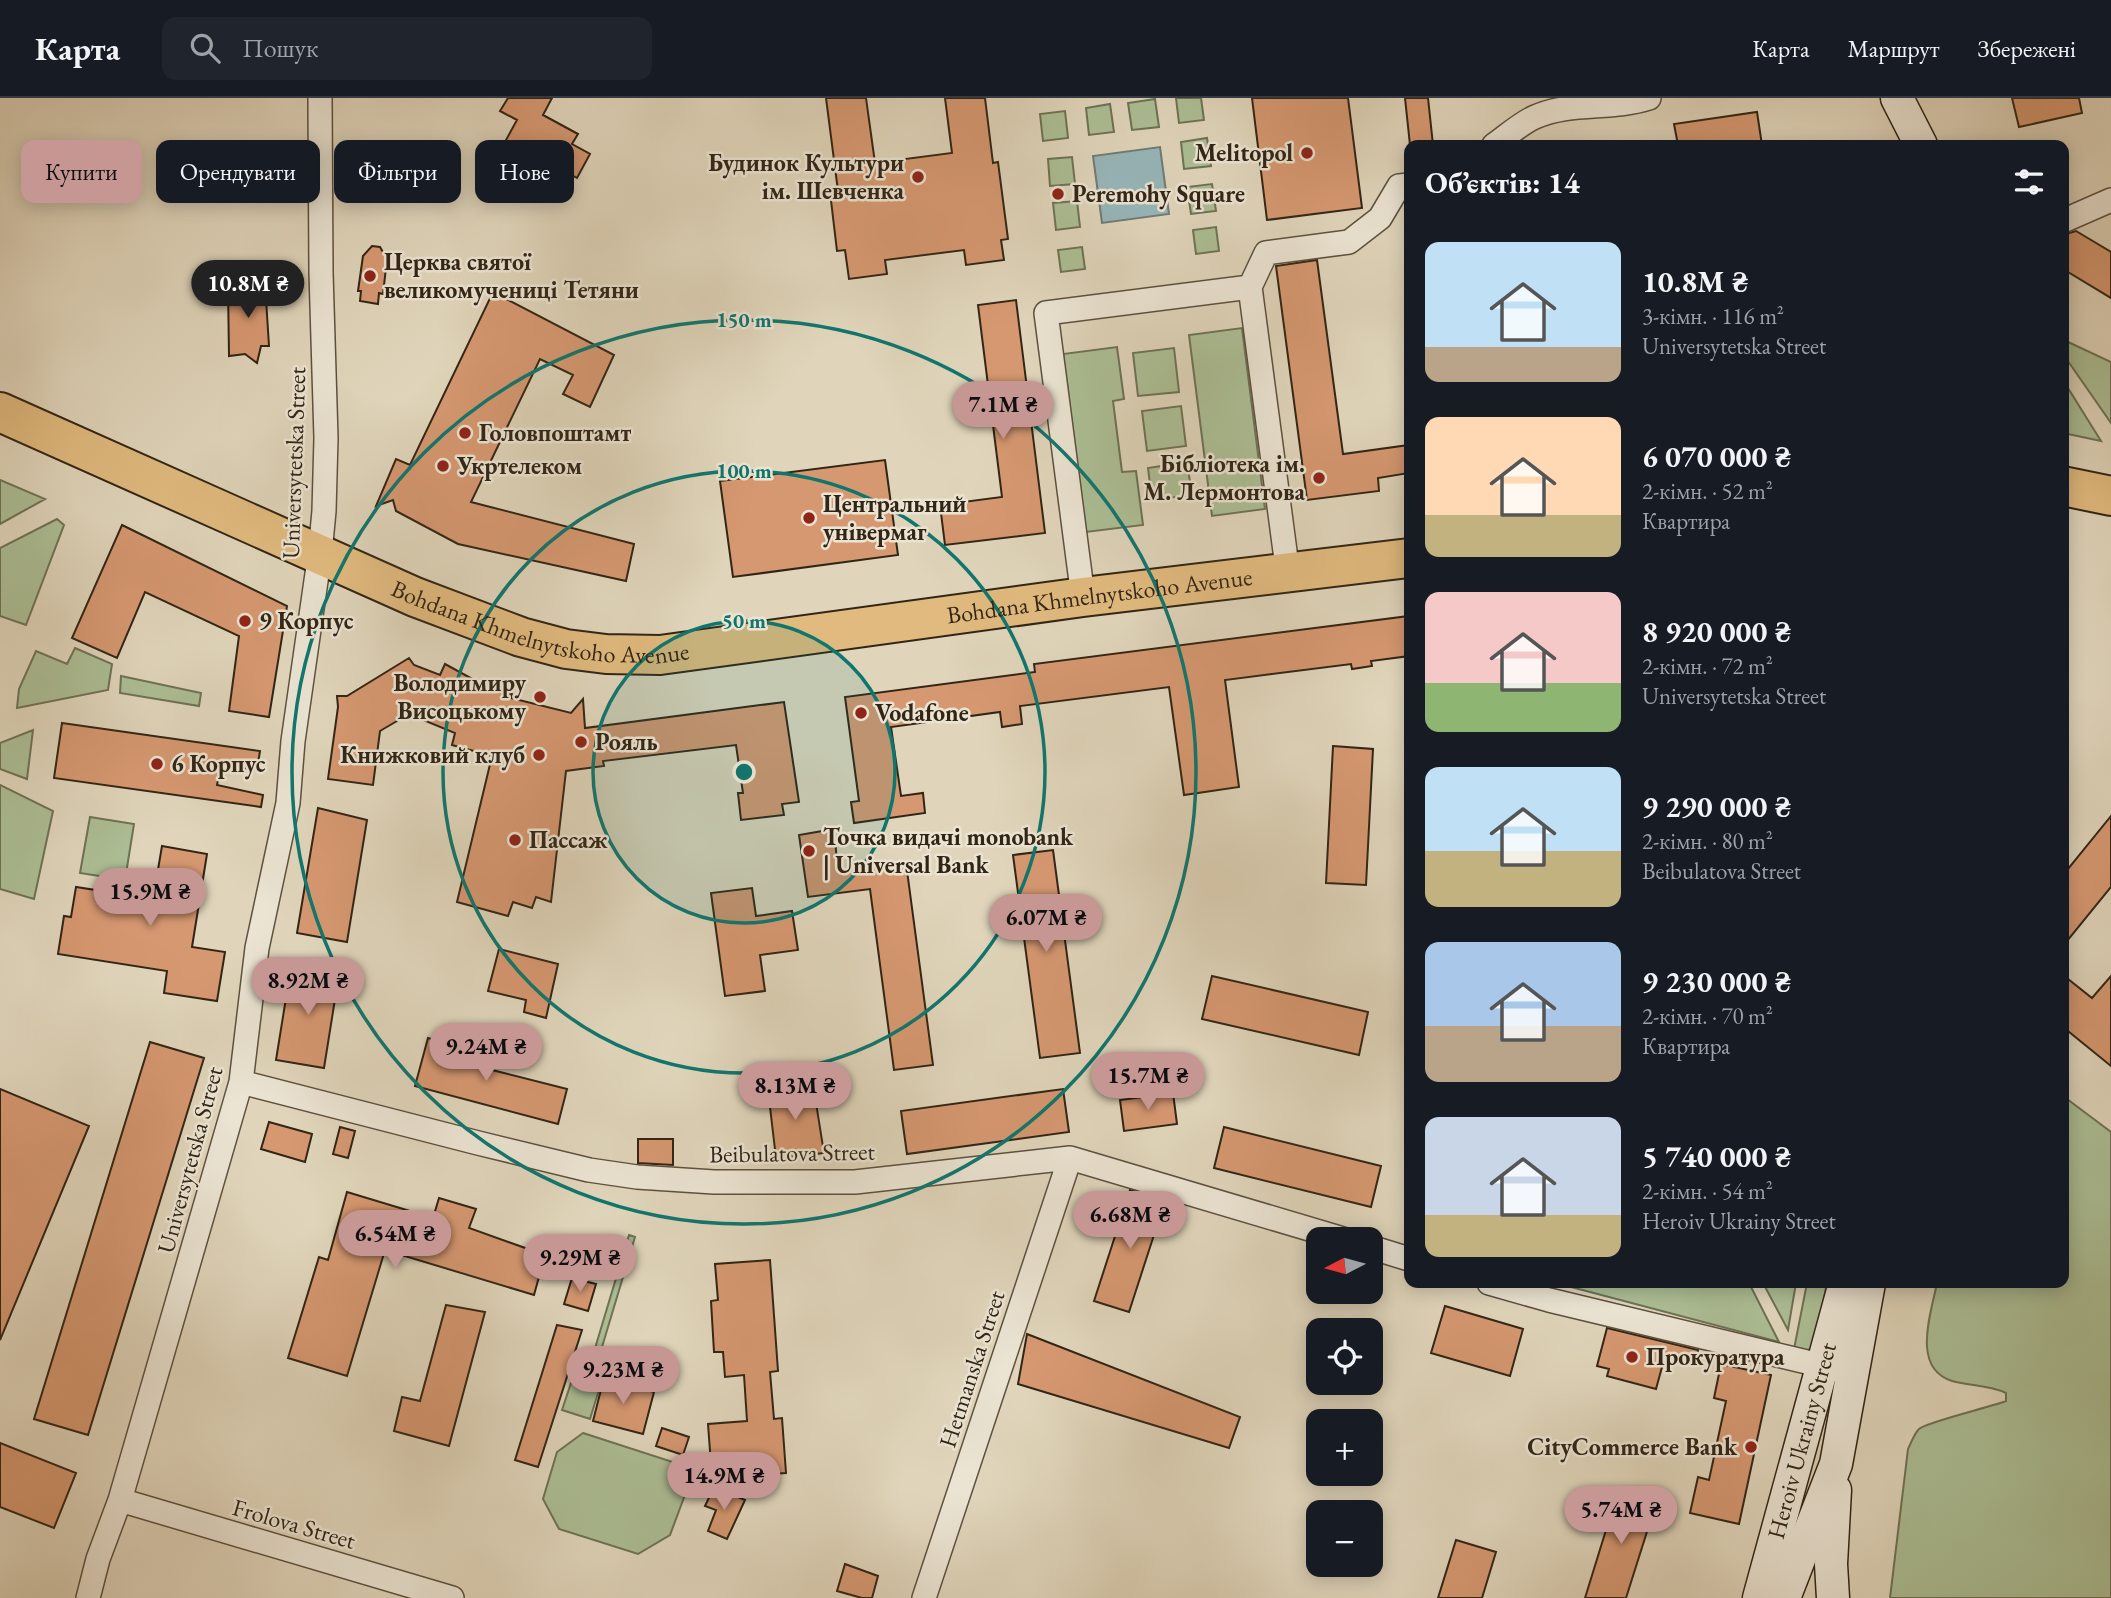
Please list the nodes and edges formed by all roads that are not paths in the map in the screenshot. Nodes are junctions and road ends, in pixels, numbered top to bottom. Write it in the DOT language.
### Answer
graph roads {
  1 [pos="320,98"];
  2 [pos="1648,98"];
  3 [pos="1897,98"];
  4 [pos="1501,140"];
  5 [pos="1918,140"];
  6 [pos="1404,186"];
  7 [pos="2111,200"];
  8 [pos="2069,218"];
  9 [pos="1250,287"];
  10 [pos="0,412"];
  11 [pos="2069,487"];
  12 [pos="2111,496"];
  13 [pos="320,553"];
  14 [pos="1404,559"];
  15 [pos="1288,574"];
  16 [pos="1083,597"];
  17 [pos="241,1082"];
  18 [pos="1070,1158"];
  19 [pos="1306,1228"];
  20 [pos="1383,1251"];
  21 [pos="1404,1257"];
  22 [pos="1507,1288"];
  23 [pos="1846,1288"];
  24 [pos="1867,1288"];
  25 [pos="1839,1370"];
  26 [pos="1836,1464"];
  27 [pos="120,1500"];
  28 [pos="88,1598"];
  29 [pos="452,1598"];
  30 [pos="924,1598"];
  31 [pos="1759,1598"];
  32 [pos="1784,1598"];
  33 [pos="1833,1598"];
  1 -- 13 [label="street, Universytetska Street"];
  2 -- 4 [label="street"];
  3 -- 5 [label="main road"];
  6 -- 9 [label="street"];
  7 -- 8 [label="street"];
  9 -- 15 [label="street"];
  9 -- 16 [label="street"];
  10 -- 13 [label="highway, Bohdana Khmelnytskoho Avenue"];
  11 -- 12 [label="highway"];
  13 -- 16 [label="highway, Bohdana Khmelnytskoho Avenue"];
  13 -- 17 [label="street, Universytetska Street"];
  14 -- 15 [label="highway, Bohdana Khmelnytskoho Avenue"];
  15 -- 16 [label="highway, Bohdana Khmelnytskoho Avenue"];
  17 -- 18 [label="street, Beibulatova Street"];
  17 -- 27 [label="street, Universytetska Street"];
  18 -- 19 [label="street, Beibulatova Street"];
  18 -- 30 [label="street, Hetmanska Street"];
  20 -- 21 [label="street"];
  22 -- 25 [label="street"];
  23 -- 25 [label="main road, Heroiv Ukrainy Street"];
  24 -- 25 [label="main road, Heroiv Ukrainy Street"];
  25 -- 26 [label="main road, Heroiv Ukrainy Street"];
  25 -- 31 [label="main road, Heroiv Ukrainy Street"];
  26 -- 32 [label="main road, Heroiv Ukrainy Street"];
  26 -- 33 [label="main road"];
  27 -- 28 [label="street, Universytetska Street"];
  27 -- 29 [label="street, Frolova Street"];
}
